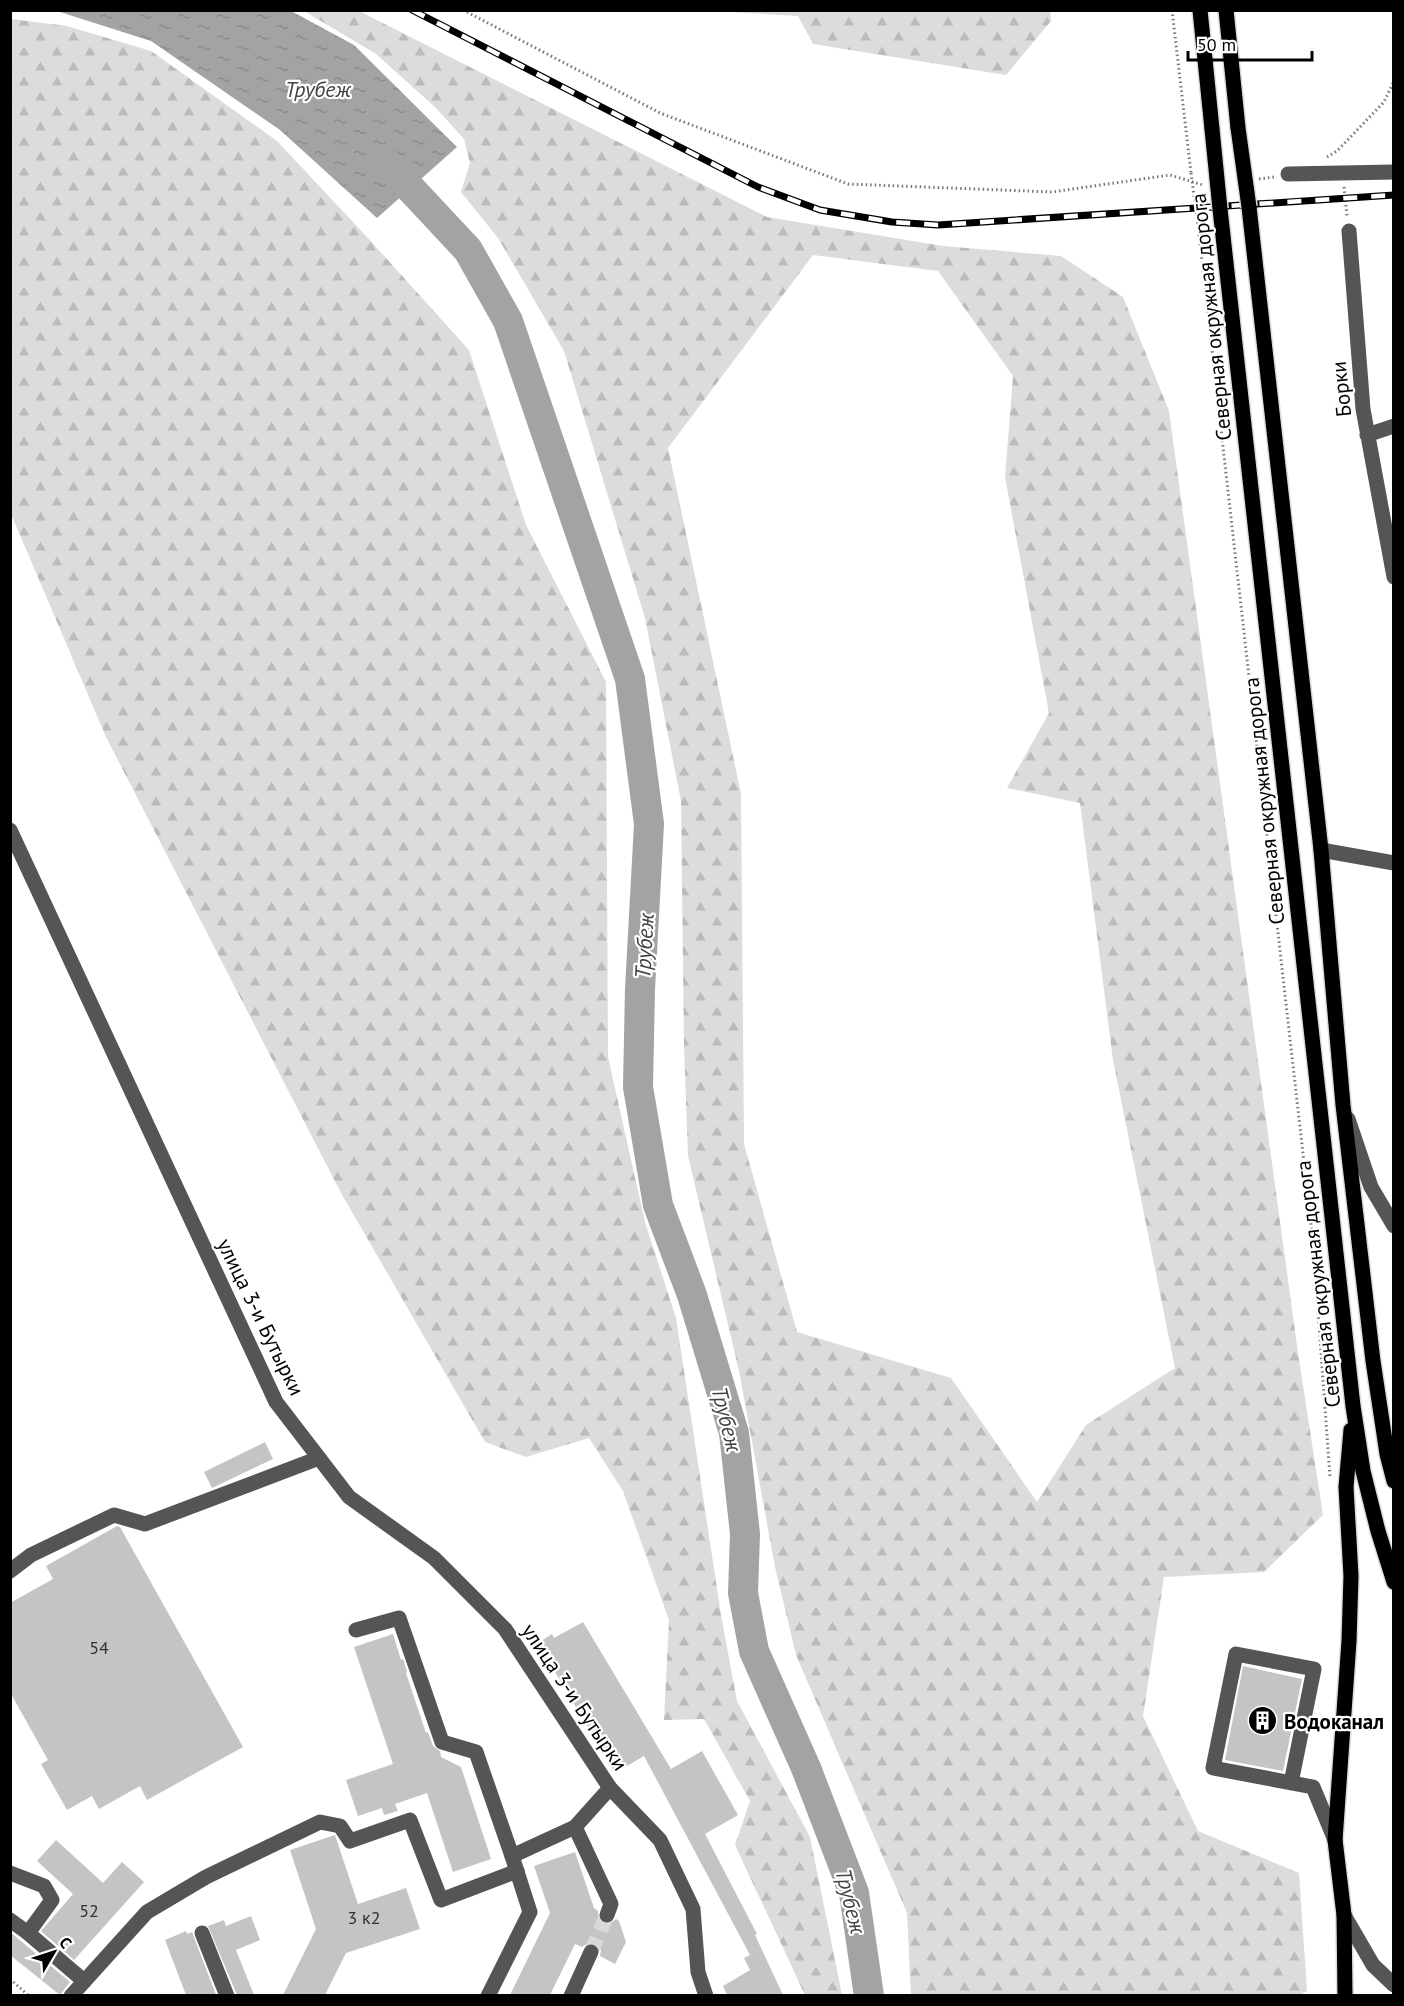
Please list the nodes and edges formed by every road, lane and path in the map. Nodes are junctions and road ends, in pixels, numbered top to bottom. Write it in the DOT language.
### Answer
graph roads {
  1 [pos="463,10"];
  2 [pos="1172,10"];
  3 [pos="1200,10"];
  4 [pos="1226,10"];
  5 [pos="1394,81"];
  6 [pos="1320,161"];
  7 [pos="1394,172"];
  8 [pos="1343,173"];
  9 [pos="1288,174"];
  10 [pos="1255,180"];
  11 [pos="1211,188"];
  12 [pos="1349,231"];
  13 [pos="1394,426"];
  14 [pos="1367,435"];
  15 [pos="1394,577"];
  16 [pos="10,830"];
  17 [pos="1321,850"];
  18 [pos="1394,863"];
  19 [pos="1343,1105"];
  20 [pos="1394,1226"];
  21 [pos="1353,1406"];
  22 [pos="1394,1435"];
  23 [pos="1387,1454"];
  24 [pos="319,1458"];
  25 [pos="1330,1479"];
  26 [pos="1394,1481"];
  27 [pos="10,1571"];
  28 [pos="1394,1582"];
  29 [pos="356,1630"];
  30 [pos="1291,1783"];
  31 [pos="610,1788"];
  32 [pos="575,1827"];
  33 [pos="1335,1840"];
  34 [pos="512,1856"];
  35 [pos="517,1871"];
  36 [pos="10,1873"];
  37 [pos="607,1915"];
  38 [pos="1344,1915"];
  39 [pos="10,1920"];
  40 [pos="28,1933"];
  41 [pos="202,1933"];
  42 [pos="591,1952"];
  43 [pos="10,1979"];
  44 [pos="84,1982"];
  45 [pos="1394,1985"];
  46 [pos="29,1995"];
  47 [pos="71,1995"];
  48 [pos="226,1995"];
  49 [pos="488,1995"];
  50 [pos="571,1995"];
  51 [pos="706,1995"];
  52 [pos="1345,1995"];
  1 -- 11 [label="path"];
  2 -- 25 [label="path, bridge"];
  3 -- 21 [label="main road, Северная окружная дорога, bridge"];
  4 -- 17 [label="main road, bridge"];
  5 -- 6 [label="path"];
  7 -- 8 [label="street"];
  8 -- 9 [label="street"];
  8 -- 12 [label="path"];
  9 -- 10 [label="path"];
  12 -- 14 [label="street, Борки"];
  13 -- 14 [label="street"];
  14 -- 15 [label="street, Борки"];
  16 -- 24 [label="street, улица 3-и Бутырки"];
  17 -- 18 [label="street"];
  17 -- 19 [label="main road"];
  19 -- 20 [label="street"];
  19 -- 23 [label="main road"];
  21 -- 28 [label="main road, Северная окружная дорога"];
  21 -- 33 [label="main road"];
  22 -- 23 [label="main road"];
  23 -- 26 [label="main road"];
  24 -- 27 [label="street"];
  24 -- 31 [label="street, улица 3-и Бутырки"];
  29 -- 34 [label="street"];
  30 -- 30 [label="street"];
  30 -- 33 [label="street"];
  31 -- 32 [label="street"];
  31 -- 51 [label="street, улица 3-и Бутырки"];
  32 -- 34 [label="street"];
  32 -- 37 [label="street"];
  33 -- 38 [label="main road"];
  34 -- 35 [label="street"];
  35 -- 44 [label="street"];
  35 -- 49 [label="street"];
  36 -- 40 [label="street"];
  38 -- 45 [label="street"];
  38 -- 52 [label="main road"];
  39 -- 40 [label="street"];
  40 -- 44 [label="street"];
  41 -- 48 [label="street"];
  42 -- 50 [label="street"];
  43 -- 46 [label="path"];
  44 -- 47 [label="street"];
}
